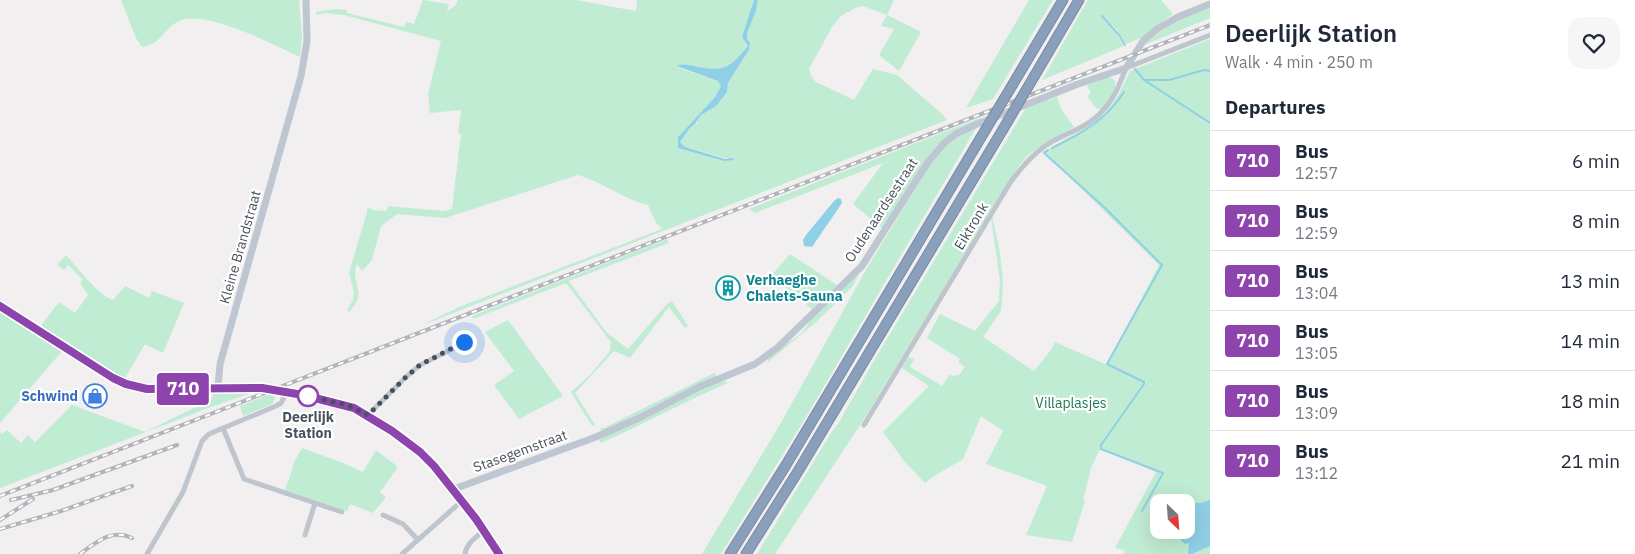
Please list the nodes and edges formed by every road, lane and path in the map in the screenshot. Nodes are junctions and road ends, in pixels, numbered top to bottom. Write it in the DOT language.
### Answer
graph roads {
  1 [pos="306,0"];
  2 [pos="1063,0"];
  3 [pos="1079,0"];
  4 [pos="1210,4"];
  5 [pos="1210,35"];
  6 [pos="1126,68"];
  7 [pos="0,306"];
  8 [pos="464,342"];
  9 [pos="218,388"];
  10 [pos="286,392"];
  11 [pos="368,415"];
  12 [pos="864,425"];
  13 [pos="223,428"];
  14 [pos="596,438"];
  15 [pos="454,489"];
  16 [pos="463,500"];
  17 [pos="315,503"];
  18 [pos="342,512"];
  19 [pos="383,514"];
  20 [pos="485,530"];
  21 [pos="305,535"];
  22 [pos="418,540"];
  23 [pos="147,554"];
  24 [pos="402,554"];
  25 [pos="465,554"];
  26 [pos="499,554"];
  27 [pos="730,554"];
  28 [pos="746,554"];
  1 -- 9 [label="street, Kleine Brandstraat"];
  2 -- 27 [label="highway, bridge"];
  3 -- 28 [label="highway, bridge"];
  4 -- 6 [label="street"];
  5 -- 6 [label="street"];
  6 -- 12 [label="street, Eiktronk"];
  6 -- 14 [label="street, Oudenaardsestraat"];
  7 -- 9 [label="street"];
  8 -- 11 [label="street"];
  9 -- 10 [label="street"];
  10 -- 11 [label="street"];
  10 -- 13 [label="street"];
  11 -- 15 [label="street"];
  13 -- 17 [label="street"];
  13 -- 23 [label="street"];
  14 -- 15 [label="street, Stasegemstraat"];
  15 -- 16 [label="street"];
  16 -- 20 [label="street"];
  16 -- 22 [label="street"];
  17 -- 18 [label="street"];
  17 -- 21 [label="street"];
  19 -- 22 [label="street"];
  20 -- 25 [label="street"];
  20 -- 26 [label="street"];
  22 -- 24 [label="street"];
}
